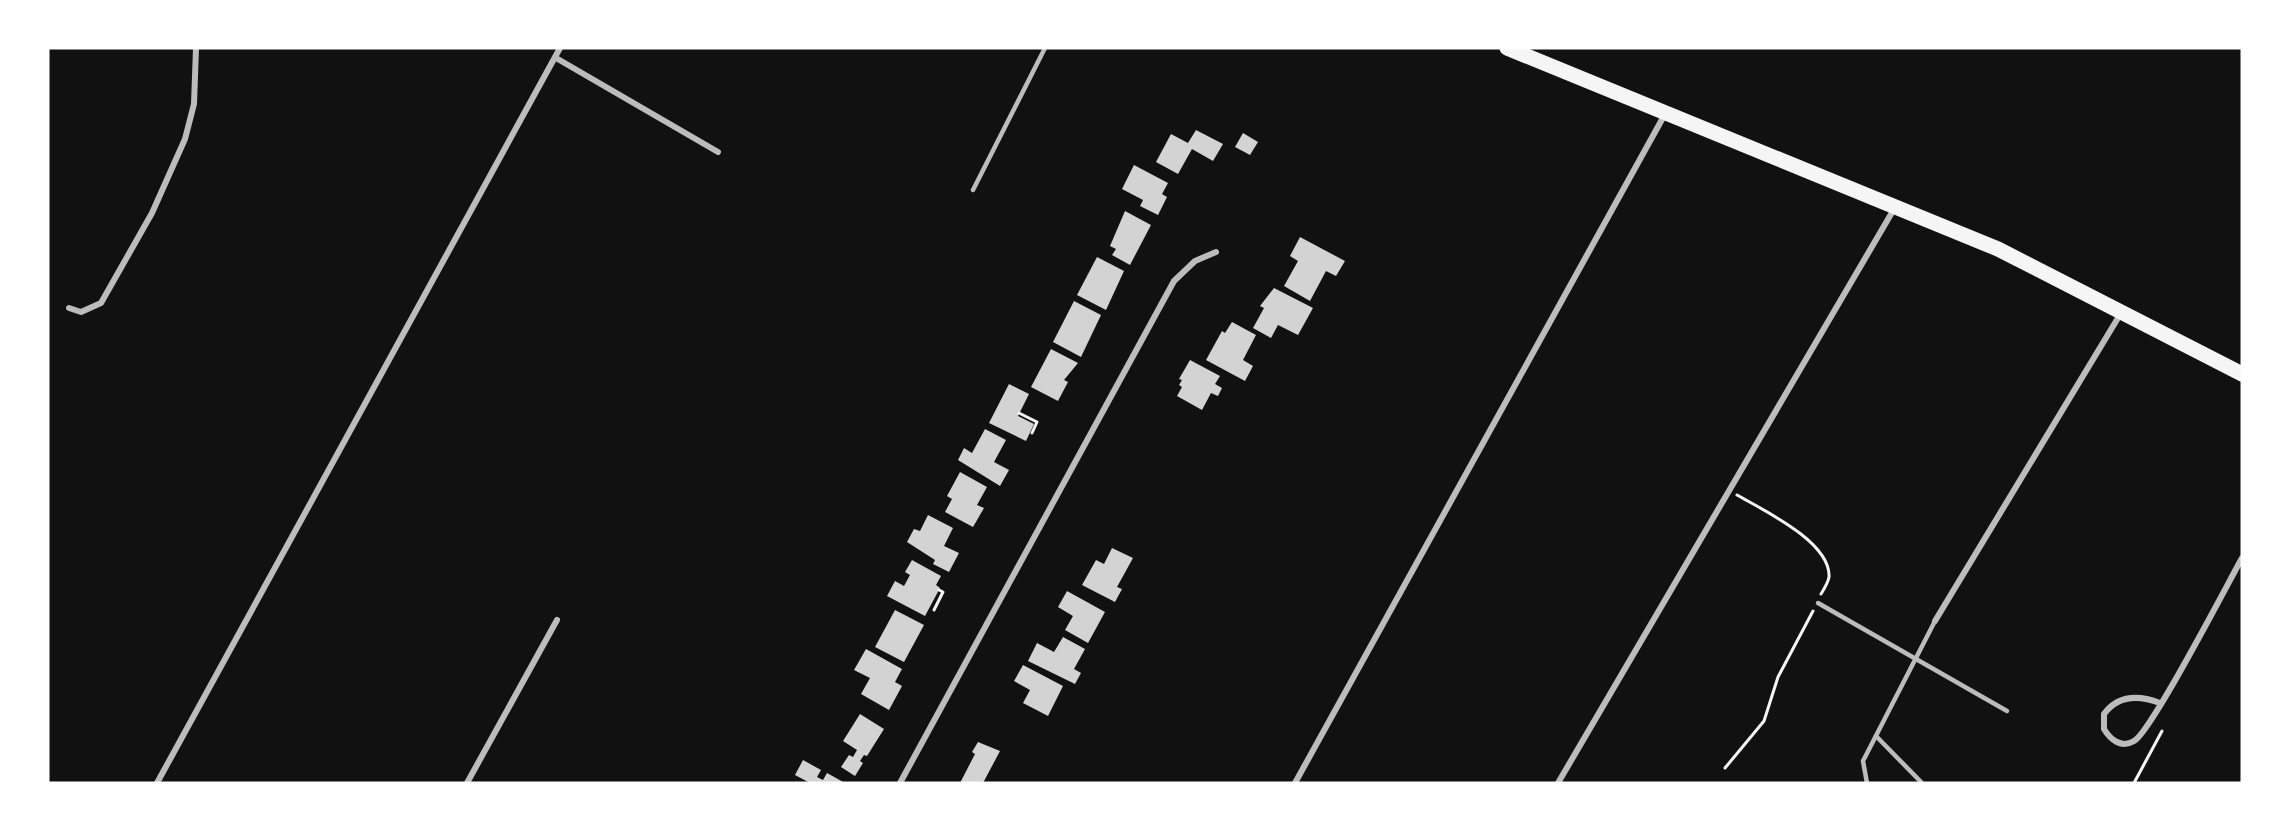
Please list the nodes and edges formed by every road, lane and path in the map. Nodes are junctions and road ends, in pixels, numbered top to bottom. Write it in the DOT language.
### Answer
graph roads {
  1 [pos="196,48"];
  2 [pos="560,48"];
  3 [pos="1045,48"];
  4 [pos="1508,48"];
  5 [pos="556,58"];
  6 [pos="1666,112"];
  7 [pos="718,152"];
  8 [pos="973,190"];
  9 [pos="1895,206"];
  10 [pos="1216,252"];
  11 [pos="69,308"];
  12 [pos="2122,311"];
  13 [pos="2242,374"];
  14 [pos="1019,413"];
  15 [pos="1032,433"];
  16 [pos="1728,490"];
  17 [pos="2242,558"];
  18 [pos="939,590"];
  19 [pos="1818,603"];
  20 [pos="933,610"];
  21 [pos="557,620"];
  22 [pos="1935,621"];
  23 [pos="1915,659"];
  24 [pos="2160,703"];
  25 [pos="2007,711"];
  26 [pos="2162,731"];
  27 [pos="1876,735"];
  28 [pos="1725,768"];
  29 [pos="157,783"];
  30 [pos="467,783"];
  31 [pos="900,783"];
  32 [pos="1295,783"];
  33 [pos="1558,783"];
  34 [pos="1867,783"];
  35 [pos="1922,783"];
  36 [pos="2134,783"];
  1 -- 11 [label="street"];
  2 -- 5 [label="street"];
  3 -- 8 [label="lane"];
  4 -- 6 [label="main road"];
  5 -- 7 [label="street"];
  5 -- 29 [label="street"];
  6 -- 9 [label="main road"];
  6 -- 32 [label="street"];
  9 -- 12 [label="main road"];
  9 -- 16 [label="street"];
  10 -- 31 [label="street"];
  12 -- 13 [label="main road"];
  12 -- 22 [label="street"];
  14 -- 15 [label="path"];
  16 -- 19 [label="path"];
  16 -- 33 [label="street"];
  17 -- 24 [label="street"];
  18 -- 20 [label="path"];
  19 -- 23 [label="lane"];
  19 -- 28 [label="path"];
  21 -- 30 [label="street"];
  22 -- 23 [label="lane"];
  23 -- 25 [label="lane"];
  23 -- 27 [label="lane"];
  24 -- 24 [label="street"];
  26 -- 36 [label="path"];
  27 -- 34 [label="lane"];
  27 -- 35 [label="lane"];
}
